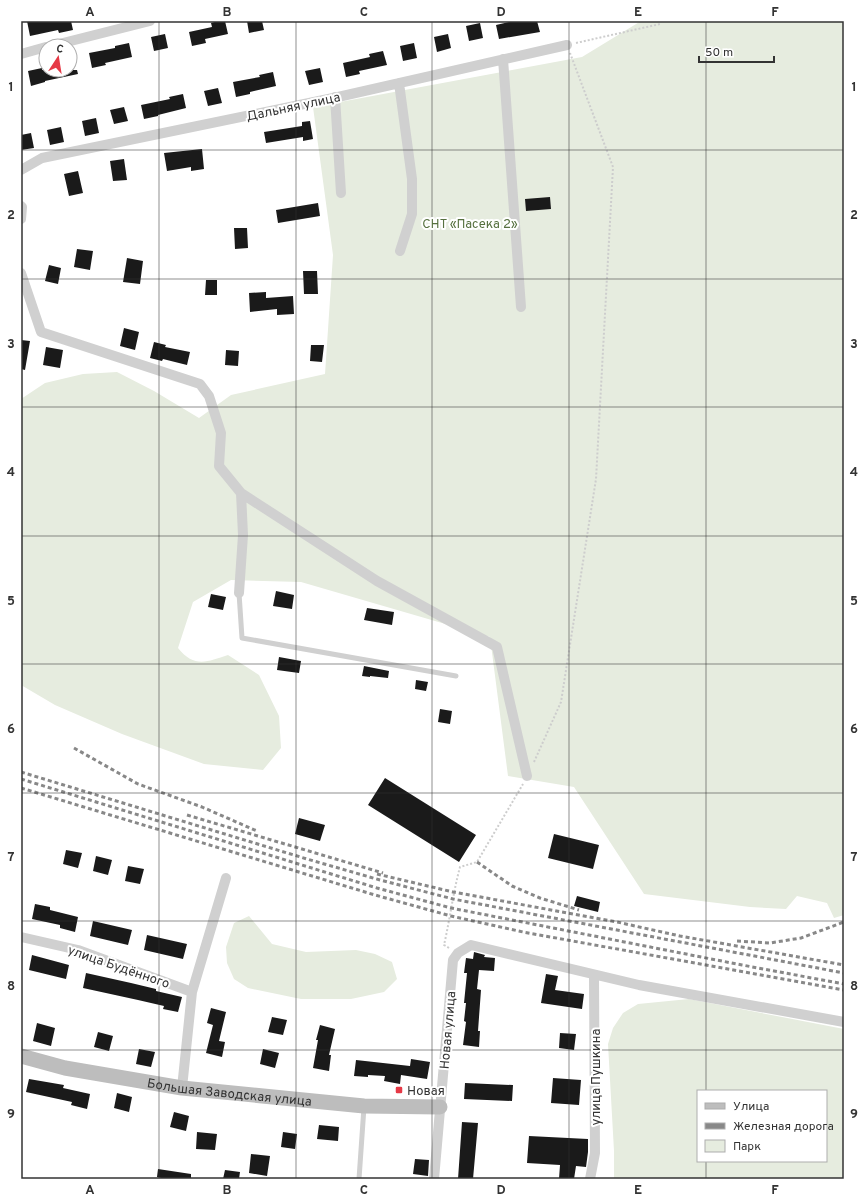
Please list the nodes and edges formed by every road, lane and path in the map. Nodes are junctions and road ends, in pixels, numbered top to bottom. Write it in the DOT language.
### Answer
graph roads {
  1 [pos="150,21"];
  2 [pos="660,21"];
  3 [pos="78,39"];
  4 [pos="567,45"];
  5 [pos="38,49"];
  6 [pos="21,54"];
  7 [pos="503,59"];
  8 [pos="399,83"];
  9 [pos="335,97"];
  10 [pos="21,170"];
  11 [pos="341,193"];
  12 [pos="21,206"];
  13 [pos="21,219"];
  14 [pos="400,251"];
  15 [pos="21,273"];
  16 [pos="521,307"];
  17 [pos="241,493"];
  18 [pos="239,593"];
  19 [pos="456,676"];
  20 [pos="527,776"];
  21 [pos="226,878"];
  22 [pos="21,937"];
  23 [pos="458,953"];
  24 [pos="594,975"];
  25 [pos="192,992"];
  26 [pos="844,1022"];
  27 [pos="21,1056"];
  28 [pos="182,1088"];
  29 [pos="364,1106"];
  30 [pos="440,1107"];
  31 [pos="359,1179"];
  32 [pos="434,1179"];
  33 [pos="590,1179"];
  1 -- 3 [label="street"];
  2 -- 4 [label="path"];
  4 -- 7 [label="street, Дальняя улица"];
  4 -- 20 [label="path"];
  5 -- 6 [label="street"];
  7 -- 8 [label="street, Дальняя улица"];
  7 -- 16 [label="street"];
  8 -- 9 [label="street, Дальняя улица"];
  8 -- 14 [label="street"];
  9 -- 10 [label="street, Дальняя улица"];
  9 -- 11 [label="street"];
  12 -- 13 [label="street"];
  15 -- 17 [label="street"];
  17 -- 18 [label="street"];
  17 -- 20 [label="street"];
  18 -- 19 [label="lane"];
  20 -- 23 [label="path"];
  21 -- 25 [label="street"];
  22 -- 25 [label="street, улица Будённого"];
  23 -- 24 [label="street"];
  23 -- 30 [label="street, Новая улица"];
  24 -- 26 [label="street"];
  24 -- 33 [label="street, улица Пушкина"];
  25 -- 28 [label="street"];
  27 -- 28 [label="street, Большая Заводская улица"];
  28 -- 29 [label="street, Большая Заводская улица"];
  29 -- 30 [label="street, Большая Заводская улица"];
  29 -- 31 [label="lane"];
  30 -- 32 [label="street, Новая улица"];
}
